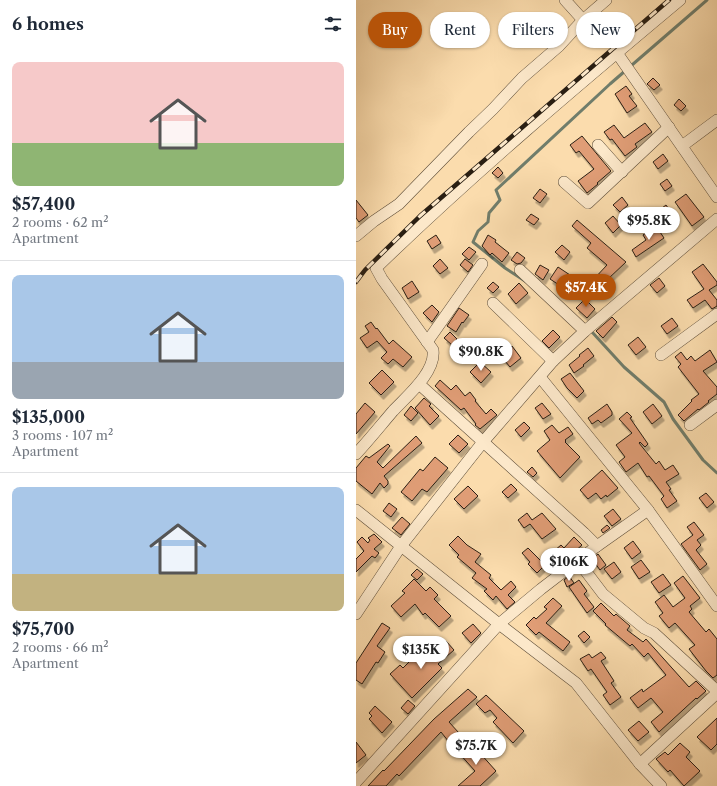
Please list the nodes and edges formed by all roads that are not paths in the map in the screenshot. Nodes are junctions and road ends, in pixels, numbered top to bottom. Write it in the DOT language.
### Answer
graph roads {
  1 [pos="565,0"];
  2 [pos="606,0"];
  3 [pos="680,0"];
  4 [pos="576,12"];
  5 [pos="592,12"];
  6 [pos="576,28"];
  7 [pos="617,53"];
  8 [pos="717,120"];
  9 [pos="669,127"];
  10 [pos="598,145"];
  11 [pos="682,146"];
  12 [pos="622,172"];
  13 [pos="564,182"];
  14 [pos="717,197"];
  15 [pos="717,219"];
  16 [pos="356,236"];
  17 [pos="482,264"];
  18 [pos="520,270"];
  19 [pos="493,302"];
  20 [pos="717,314"];
  21 [pos="585,331"];
  22 [pos="427,342"];
  23 [pos="661,355"];
  24 [pos="553,361"];
  25 [pos="540,377"];
  26 [pos="420,384"];
  27 [pos="717,405"];
  28 [pos="690,425"];
  29 [pos="483,442"];
  30 [pos="356,454"];
  31 [pos="356,510"];
  32 [pos="648,510"];
  33 [pos="401,546"];
  34 [pos="597,546"];
  35 [pos="578,561"];
  36 [pos="717,606"];
  37 [pos="356,614"];
  38 [pos="499,624"];
  39 [pos="717,692"];
  40 [pos="640,764"];
  41 [pos="356,782"];
  42 [pos="661,786"];
  1 -- 4 [label="street"];
  2 -- 5 [label="street"];
  3 -- 7 [label="street"];
  6 -- 16 [label="street"];
  7 -- 9 [label="street"];
  7 -- 22 [label="street"];
  8 -- 11 [label="street"];
  9 -- 11 [label="street"];
  9 -- 12 [label="street"];
  10 -- 12 [label="street"];
  11 -- 14 [label="street"];
  12 -- 13 [label="street"];
  15 -- 21 [label="street"];
  17 -- 22 [label="street"];
  18 -- 21 [label="street"];
  19 -- 24 [label="street"];
  20 -- 23 [label="street"];
  21 -- 24 [label="street"];
  22 -- 26 [label="street"];
  24 -- 25 [label="street"];
  25 -- 29 [label="street"];
  25 -- 32 [label="street"];
  26 -- 29 [label="street"];
  26 -- 30 [label="street"];
  27 -- 28 [label="street"];
  29 -- 33 [label="street"];
  29 -- 34 [label="street"];
  31 -- 33 [label="street"];
  32 -- 34 [label="street"];
  32 -- 36 [label="street"];
  33 -- 37 [label="street"];
  33 -- 38 [label="street"];
  34 -- 35 [label="street"];
  35 -- 38 [label="street"];
  35 -- 39 [label="street"];
  38 -- 40 [label="street"];
  38 -- 41 [label="street"];
  39 -- 40 [label="street"];
  40 -- 42 [label="street"];
}
